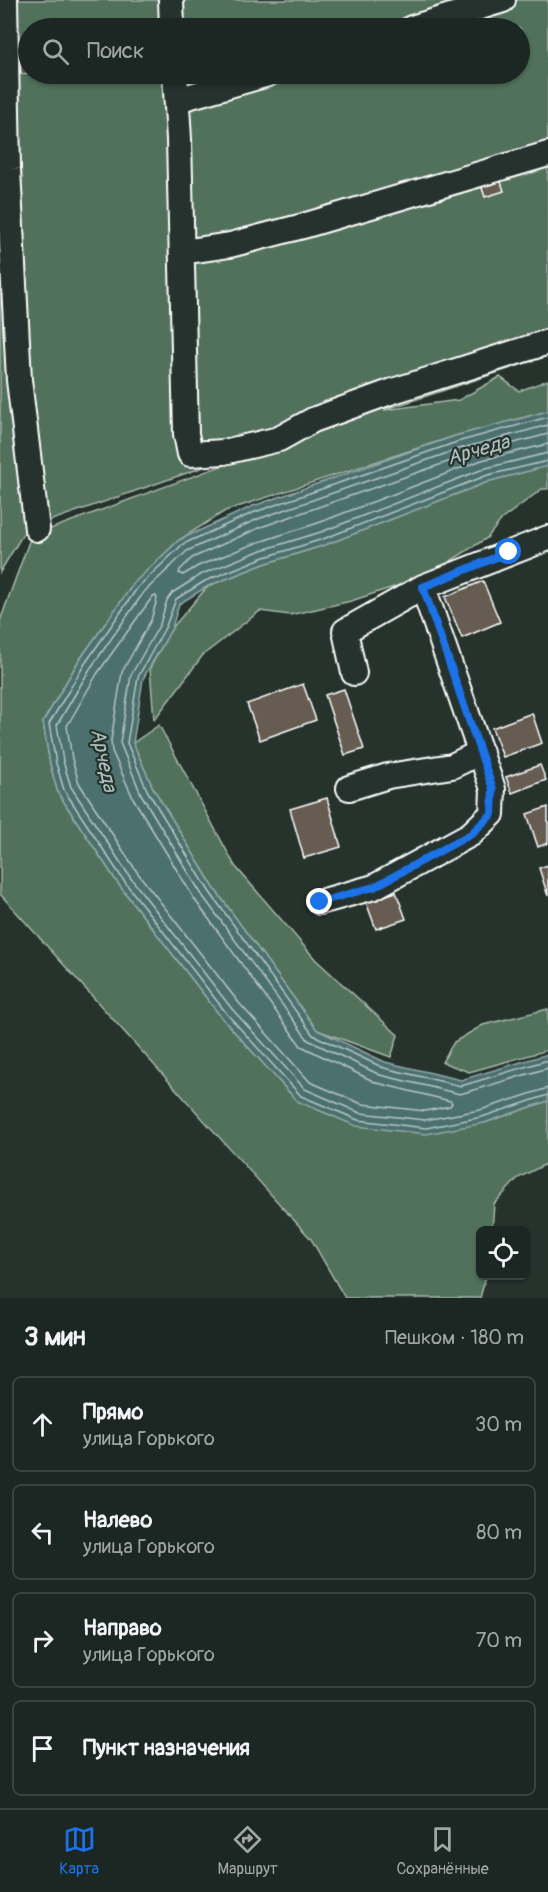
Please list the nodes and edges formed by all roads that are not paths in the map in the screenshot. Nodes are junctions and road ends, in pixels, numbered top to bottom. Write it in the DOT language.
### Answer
graph roads {
  1 [pos="5,0"];
  2 [pos="171,0"];
  3 [pos="503,0"];
  4 [pos="172,18"];
  5 [pos="444,18"];
  6 [pos="176,84"];
  7 [pos="233,84"];
  8 [pos="177,100"];
  9 [pos="548,154"];
  10 [pos="182,252"];
  11 [pos="548,342"];
  12 [pos="37,528"];
  13 [pos="548,538"];
  14 [pos="423,587"];
  15 [pos="354,673"];
  16 [pos="481,752"];
  17 [pos="349,788"];
  18 [pos="320,902"];
  1 -- 12 [label="street"];
  2 -- 4 [label="street"];
  3 -- 5 [label="street"];
  6 -- 8 [label="street"];
  7 -- 8 [label="street"];
  8 -- 10 [label="street"];
  9 -- 10 [label="street"];
  10 -- 11 [label="street"];
  13 -- 14 [label="street"];
  14 -- 15 [label="street"];
  14 -- 16 [label="street"];
  16 -- 17 [label="street"];
  16 -- 18 [label="street"];
}
